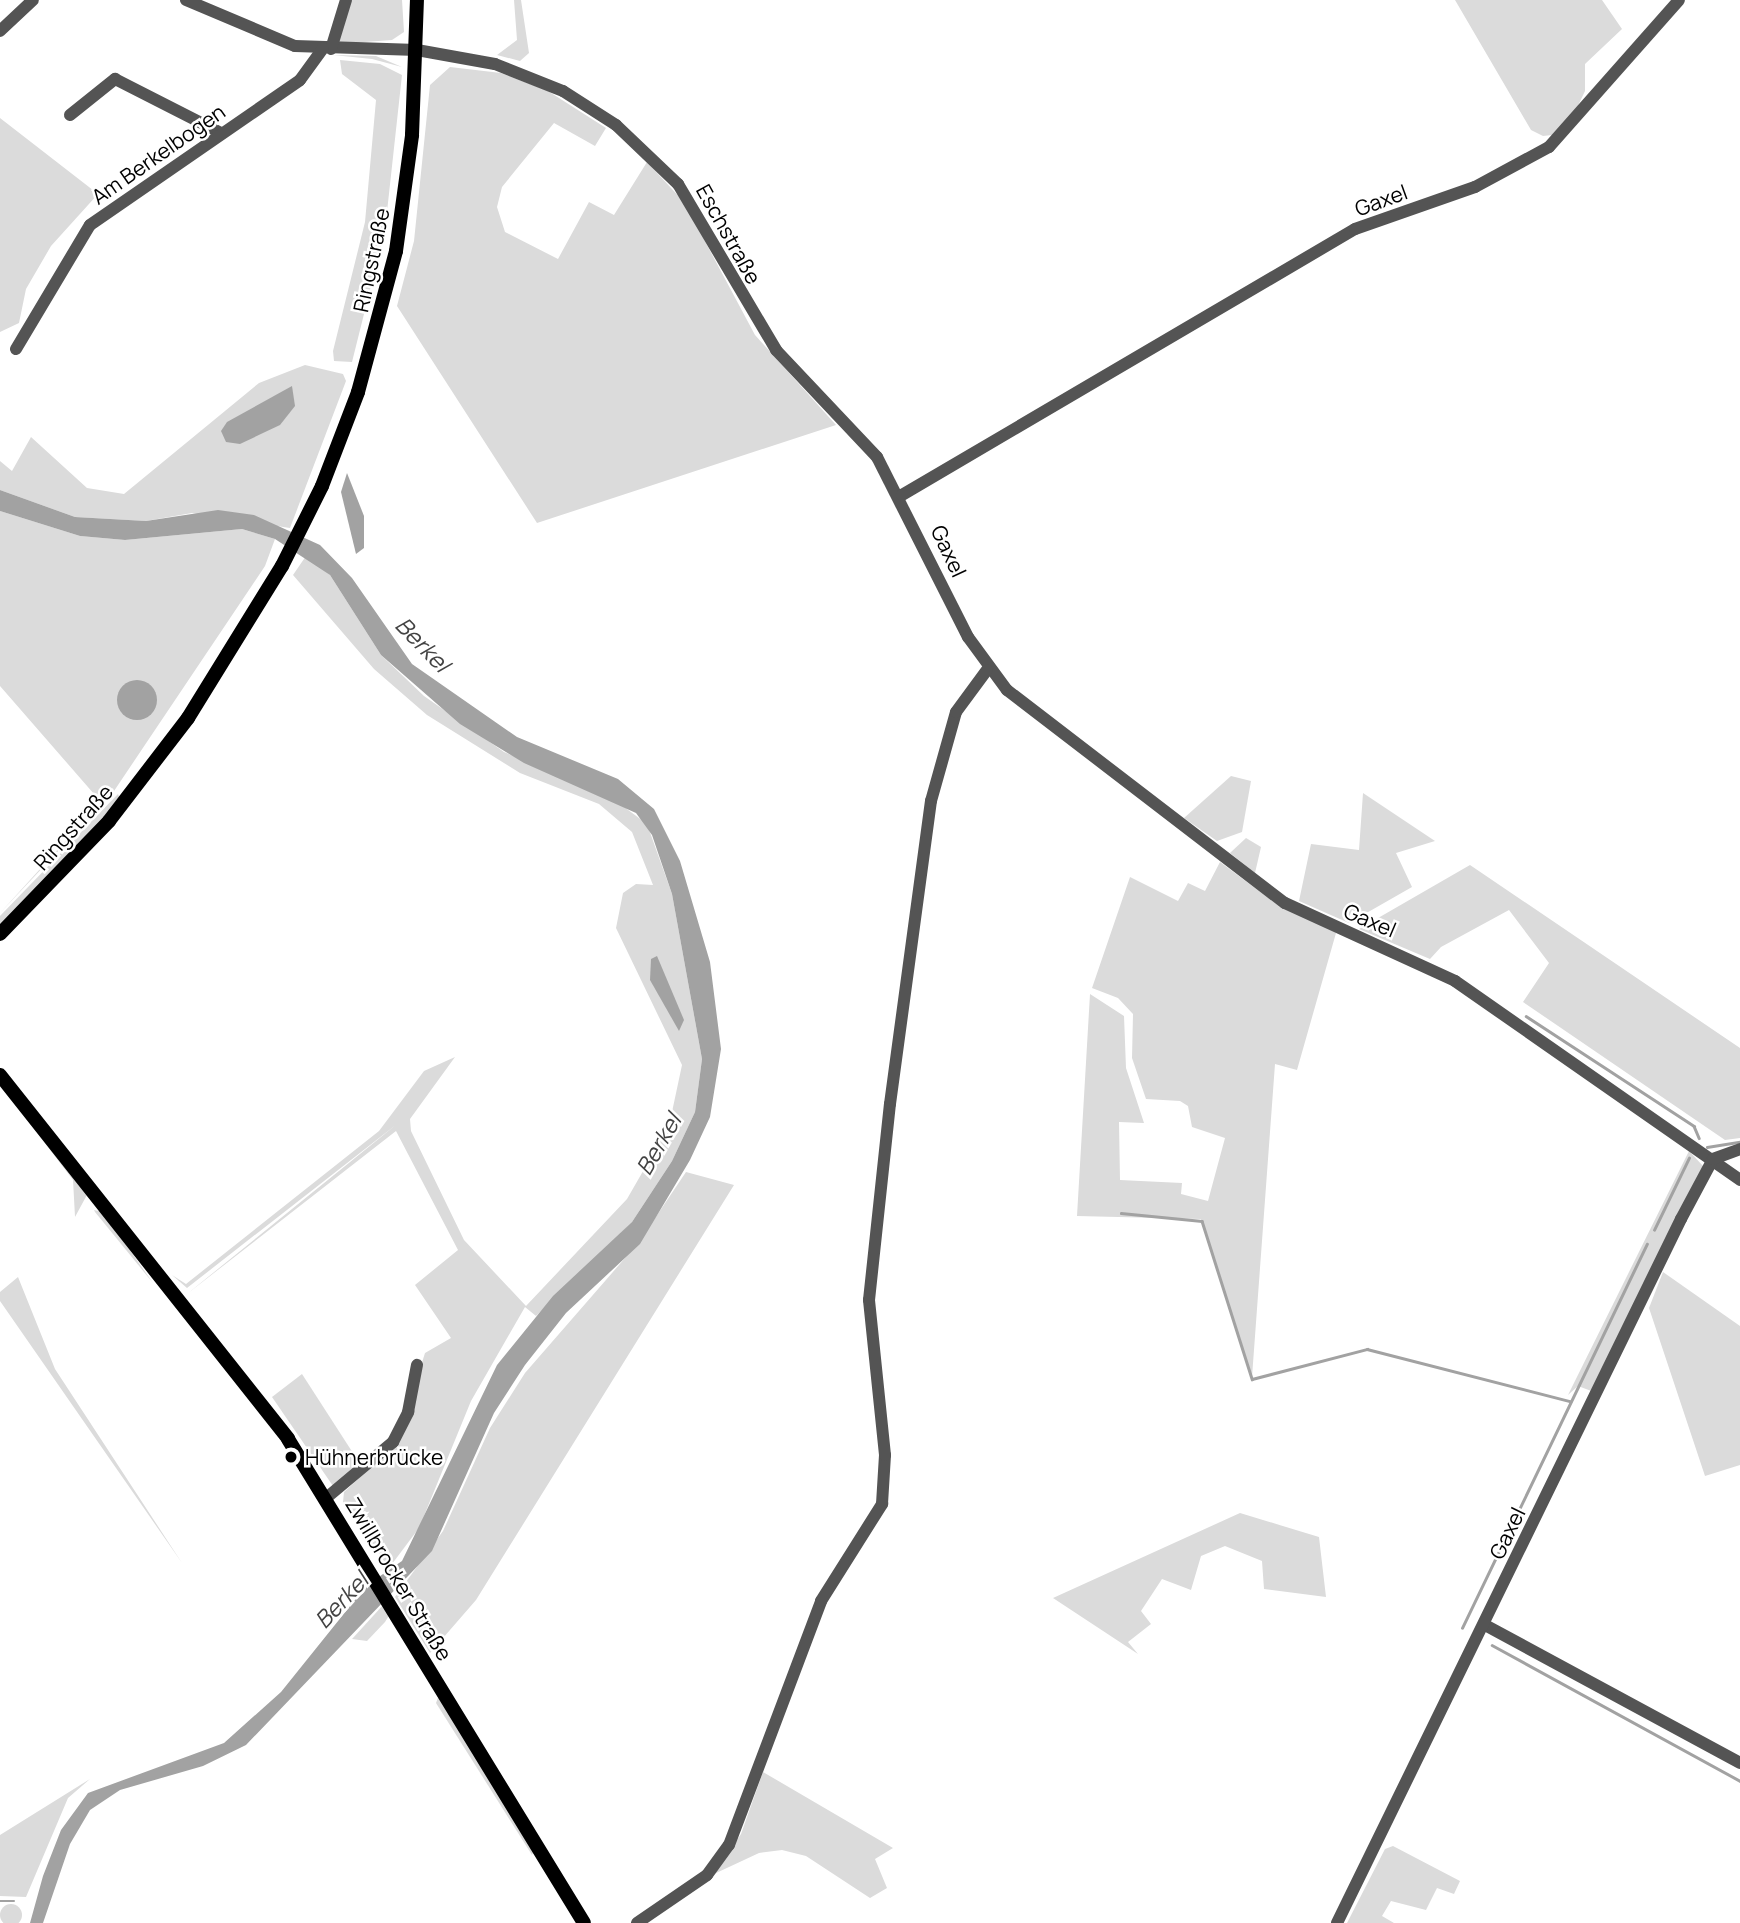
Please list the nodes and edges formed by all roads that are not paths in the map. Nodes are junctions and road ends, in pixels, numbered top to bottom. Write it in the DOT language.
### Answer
graph roads {
  1 [pos="33,0"];
  2 [pos="186,0"];
  3 [pos="346,0"];
  4 [pos="417,0"];
  5 [pos="1679,0"];
  6 [pos="213,6"];
  7 [pos="0,31"];
  8 [pos="327,49"];
  9 [pos="417,50"];
  10 [pos="70,115"];
  11 [pos="220,132"];
  12 [pos="16,349"];
  13 [pos="902,495"];
  14 [pos="986,670"];
  15 [pos="0,934"];
  16 [pos="0,1075"];
  17 [pos="1740,1149"];
  18 [pos="1713,1159"];
  19 [pos="1740,1180"];
  20 [pos="416,1365"];
  21 [pos="325,1499"];
  22 [pos="1485,1625"];
  23 [pos="1740,1763"];
  24 [pos="584,1923"];
  25 [pos="637,1923"];
  26 [pos="1337,1923"];
  1 -- 7 [label="street"];
  2 -- 6 [label="street, Eschstraße"];
  3 -- 8 [label="street, Am Berkelbogen"];
  4 -- 9 [label="main road, Ringstraße"];
  5 -- 13 [label="street, Gaxel"];
  6 -- 8 [label="street, Eschstraße"];
  8 -- 9 [label="street, Eschstraße"];
  8 -- 11 [label="street, Am Berkelbogen"];
  9 -- 13 [label="street, Eschstraße"];
  9 -- 15 [label="main road, Ringstraße"];
  10 -- 11 [label="street"];
  11 -- 12 [label="street, Am Berkelbogen"];
  13 -- 14 [label="street, Gaxel"];
  14 -- 18 [label="street, Gaxel"];
  14 -- 25 [label="street"];
  16 -- 21 [label="main road, Zwillbrocker Straße"];
  17 -- 18 [label="street"];
  18 -- 19 [label="street"];
  18 -- 22 [label="street, Gaxel"];
  20 -- 21 [label="street"];
  21 -- 24 [label="main road, Zwillbrocker Straße"];
  22 -- 23 [label="street"];
  22 -- 26 [label="street, Gaxel"];
}
